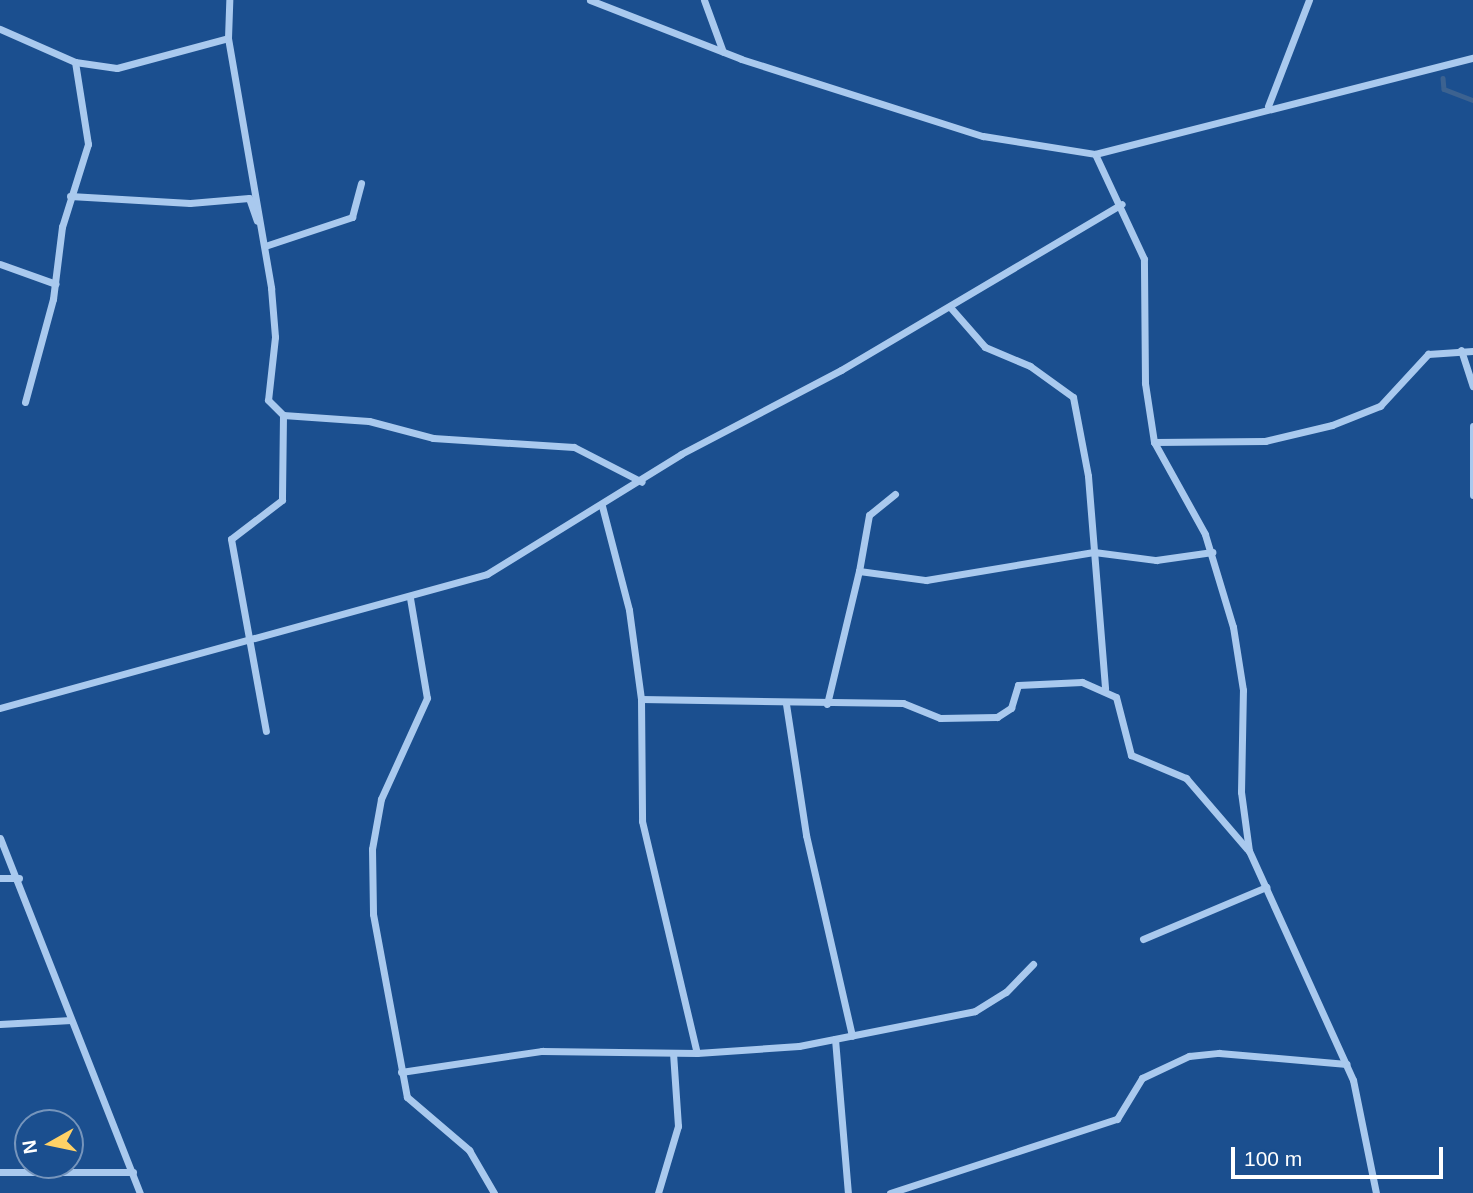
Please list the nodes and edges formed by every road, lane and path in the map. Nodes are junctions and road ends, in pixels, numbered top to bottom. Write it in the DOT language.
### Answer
graph roads {
  1 [pos="229,0"];
  2 [pos="590,0"];
  3 [pos="704,0"];
  4 [pos="1309,0"];
  5 [pos="0,29"];
  6 [pos="228,38"];
  7 [pos="723,52"];
  8 [pos="1473,58"];
  9 [pos="75,62"];
  10 [pos="1268,106"];
  11 [pos="1095,154"];
  12 [pos="361,183"];
  13 [pos="70,196"];
  14 [pos="1122,204"];
  15 [pos="265,248"];
  16 [pos="0,264"];
  17 [pos="56,284"];
  18 [pos="950,307"];
  19 [pos="1461,350"];
  20 [pos="1473,351"];
  21 [pos="1473,386"];
  22 [pos="25,402"];
  23 [pos="283,415"];
  24 [pos="1473,426"];
  25 [pos="1154,442"];
  26 [pos="642,482"];
  27 [pos="895,494"];
  28 [pos="1473,495"];
  29 [pos="602,506"];
  30 [pos="1094,552"];
  31 [pos="1212,552"];
  32 [pos="859,571"];
  33 [pos="410,598"];
  34 [pos="249,644"];
  35 [pos="1105,688"];
  36 [pos="641,699"];
  37 [pos="786,704"];
  38 [pos="827,704"];
  39 [pos="0,708"];
  40 [pos="266,731"];
  41 [pos="0,838"];
  42 [pos="1249,851"];
  43 [pos="0,878"];
  44 [pos="19,878"];
  45 [pos="1266,887"];
  46 [pos="1143,939"];
  47 [pos="1033,964"];
  48 [pos="71,1020"];
  49 [pos="0,1024"];
  50 [pos="852,1036"];
  51 [pos="835,1038"];
  52 [pos="673,1053"];
  53 [pos="696,1053"];
  54 [pos="1347,1064"];
  55 [pos="401,1072"];
  56 [pos="0,1172"];
  57 [pos="133,1172"];
  58 [pos="141,1193"];
  59 [pos="494,1193"];
  60 [pos="657,1193"];
  61 [pos="848,1193"];
  62 [pos="890,1193"];
  63 [pos="1376,1193"];
  1 -- 6 [label="street"];
  2 -- 7 [label="street"];
  3 -- 7 [label="street"];
  4 -- 10 [label="street"];
  5 -- 9 [label="street"];
  6 -- 9 [label="street"];
  6 -- 15 [label="street"];
  7 -- 11 [label="street"];
  8 -- 10 [label="street"];
  9 -- 13 [label="street"];
  10 -- 11 [label="street"];
  11 -- 14 [label="street"];
  12 -- 15 [label="street"];
  13 -- 15 [label="street"];
  13 -- 17 [label="street"];
  14 -- 18 [label="street"];
  14 -- 25 [label="street"];
  15 -- 23 [label="street"];
  16 -- 17 [label="street"];
  17 -- 22 [label="street"];
  18 -- 26 [label="street"];
  18 -- 30 [label="street"];
  19 -- 20 [label="street"];
  19 -- 21 [label="street"];
  19 -- 25 [label="street"];
  23 -- 26 [label="street"];
  23 -- 34 [label="street"];
  24 -- 28 [label="street"];
  25 -- 31 [label="street"];
  26 -- 29 [label="street"];
  27 -- 32 [label="street"];
  29 -- 33 [label="street"];
  29 -- 36 [label="street"];
  30 -- 31 [label="street"];
  30 -- 32 [label="street"];
  30 -- 35 [label="street"];
  31 -- 42 [label="street"];
  32 -- 38 [label="street"];
  33 -- 34 [label="street"];
  33 -- 55 [label="street"];
  34 -- 39 [label="street"];
  34 -- 40 [label="street"];
  35 -- 38 [label="street"];
  35 -- 42 [label="street"];
  36 -- 37 [label="street"];
  36 -- 53 [label="street"];
  37 -- 38 [label="street"];
  37 -- 50 [label="street"];
  41 -- 44 [label="street"];
  42 -- 45 [label="street"];
  43 -- 44 [label="street"];
  44 -- 48 [label="street"];
  45 -- 46 [label="street"];
  45 -- 54 [label="street"];
  47 -- 50 [label="street"];
  48 -- 49 [label="street"];
  48 -- 57 [label="street"];
  50 -- 51 [label="street"];
  51 -- 53 [label="street"];
  51 -- 61 [label="street"];
  52 -- 53 [label="street"];
  52 -- 55 [label="street"];
  52 -- 60 [label="street"];
  54 -- 62 [label="street"];
  54 -- 63 [label="street"];
  55 -- 59 [label="street"];
  56 -- 57 [label="street"];
  57 -- 58 [label="street"];
}
